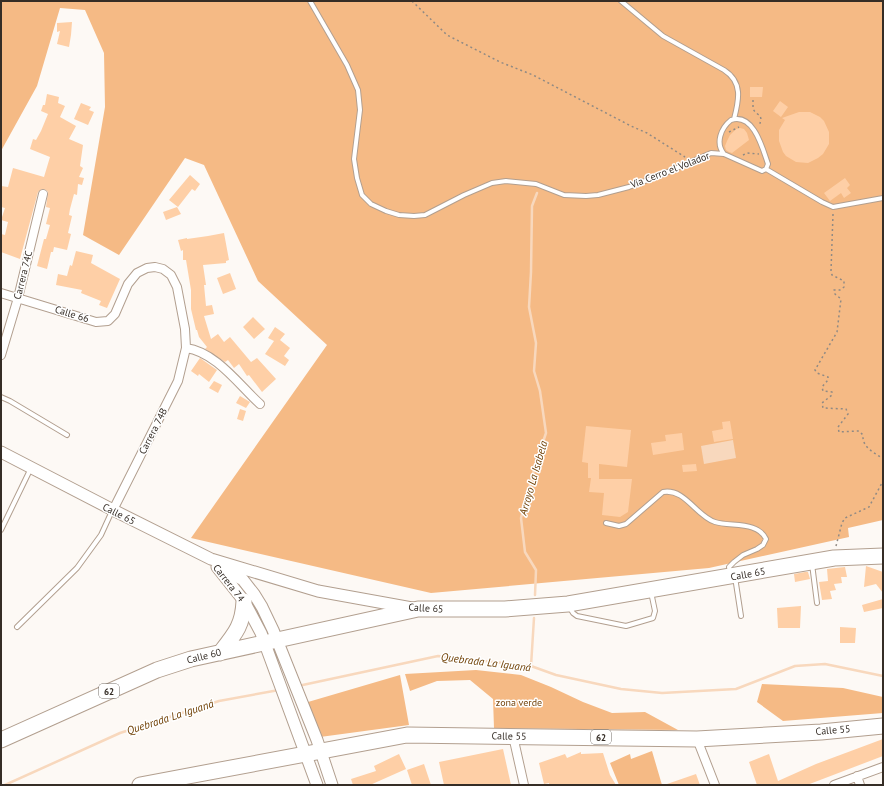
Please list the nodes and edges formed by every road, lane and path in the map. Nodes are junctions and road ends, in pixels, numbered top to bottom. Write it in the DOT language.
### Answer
graph roads {
  1 [pos="310,1"];
  2 [pos="412,1"];
  3 [pos="621,1"];
  4 [pos="753,100"];
  5 [pos="734,119"];
  6 [pos="742,127"];
  7 [pos="732,131"];
  8 [pos="756,133"];
  9 [pos="764,152"];
  10 [pos="724,154"];
  11 [pos="732,158"];
  12 [pos="692,160"];
  13 [pos="766,169"];
  14 [pos="43,194"];
  15 [pos="883,198"];
  16 [pos="833,207"];
  17 [pos="163,269"];
  18 [pos="1,294"];
  19 [pos="18,298"];
  20 [pos="186,348"];
  21 [pos="1,355"];
  22 [pos="1,397"];
  23 [pos="260,404"];
  24 [pos="67,435"];
  25 [pos="1,452"];
  26 [pos="883,459"];
  27 [pos="32,468"];
  28 [pos="883,481"];
  29 [pos="113,510"];
  30 [pos="606,523"];
  31 [pos="1,530"];
  32 [pos="834,558"];
  33 [pos="879,558"];
  34 [pos="210,559"];
  35 [pos="812,562"];
  36 [pos="732,577"];
  37 [pos="651,591"];
  38 [pos="244,600"];
  39 [pos="817,603"];
  40 [pos="568,604"];
  41 [pos="418,609"];
  42 [pos="741,616"];
  43 [pos="17,627"];
  44 [pos="271,642"];
  45 [pos="220,652"];
  46 [pos="883,726"];
  47 [pos="514,736"];
  48 [pos="697,739"];
  49 [pos="1,740"];
  50 [pos="313,752"];
  51 [pos="883,767"];
  52 [pos="857,776"];
  53 [pos="140,785"];
  54 [pos="317,785"];
  55 [pos="332,785"];
  56 [pos="524,785"];
  57 [pos="715,785"];
  58 [pos="834,785"];
  59 [pos="860,785"];
  1 -- 12 [label="lane, Vía Cerro el Volador"];
  2 -- 12 [label="path"];
  3 -- 5 [label="lane"];
  4 -- 8 [label="path"];
  5 -- 8 [label="lane"];
  5 -- 10 [label="lane"];
  6 -- 7 [label="path"];
  8 -- 9 [label="lane"];
  9 -- 11 [label="path"];
  9 -- 13 [label="lane"];
  10 -- 11 [label="lane"];
  10 -- 12 [label="lane, Vía Cerro el Volador"];
  11 -- 13 [label="lane"];
  13 -- 16 [label="lane"];
  14 -- 19 [label="street, Carrera 74C"];
  15 -- 16 [label="lane"];
  16 -- 26 [label="path"];
  17 -- 19 [label="street, Calle 66"];
  17 -- 20 [label="street, Carrera 74B"];
  18 -- 19 [label="street, Calle 66"];
  19 -- 21 [label="street, Carrera 74C"];
  20 -- 23 [label="street"];
  20 -- 29 [label="street, Carrera 74B"];
  22 -- 24 [label="lane"];
  25 -- 27 [label="street, Calle 65"];
  27 -- 29 [label="street, Calle 65"];
  27 -- 31 [label="lane"];
  28 -- 32 [label="path"];
  29 -- 34 [label="street, Calle 65"];
  29 -- 43 [label="lane"];
  30 -- 36 [label="lane"];
  32 -- 33 [label="highway, Calle 65 / 62"];
  32 -- 35 [label="highway, Calle 65 / 62"];
  34 -- 38 [label="street, Carrera 74"];
  34 -- 41 [label="street, Calle 65"];
  34 -- 44 [label="street, Carrera 74"];
  35 -- 36 [label="highway, Calle 65 / 62"];
  35 -- 39 [label="lane"];
  36 -- 37 [label="highway, Calle 65 / 62"];
  36 -- 42 [label="lane"];
  37 -- 40 [label="highway, Calle 65 / 62"];
  37 -- 40 [label="lane"];
  38 -- 44 [label="street, Carrera 74"];
  38 -- 45 [label="highway"];
  40 -- 41 [label="highway, Calle 65 / 62"];
  41 -- 44 [label="highway, Calle 60 / 62"];
  44 -- 45 [label="highway, Calle 60 / 62"];
  44 -- 50 [label="street, Carrera 74"];
  44 -- 50 [label="street, Carrera 74"];
  45 -- 49 [label="highway, Calle 60 / 62"];
  46 -- 48 [label="highway, Calle 55 / 62"];
  47 -- 48 [label="highway, Calle 55 / 62"];
  47 -- 50 [label="highway, Calle 55 / 62"];
  47 -- 56 [label="street"];
  48 -- 57 [label="street"];
  50 -- 53 [label="highway, Calle 55 / 62"];
  50 -- 54 [label="street, Carrera 74"];
  50 -- 55 [label="street, Carrera 74"];
  51 -- 52 [label="street"];
  52 -- 58 [label="street"];
  52 -- 59 [label="street"];
}
